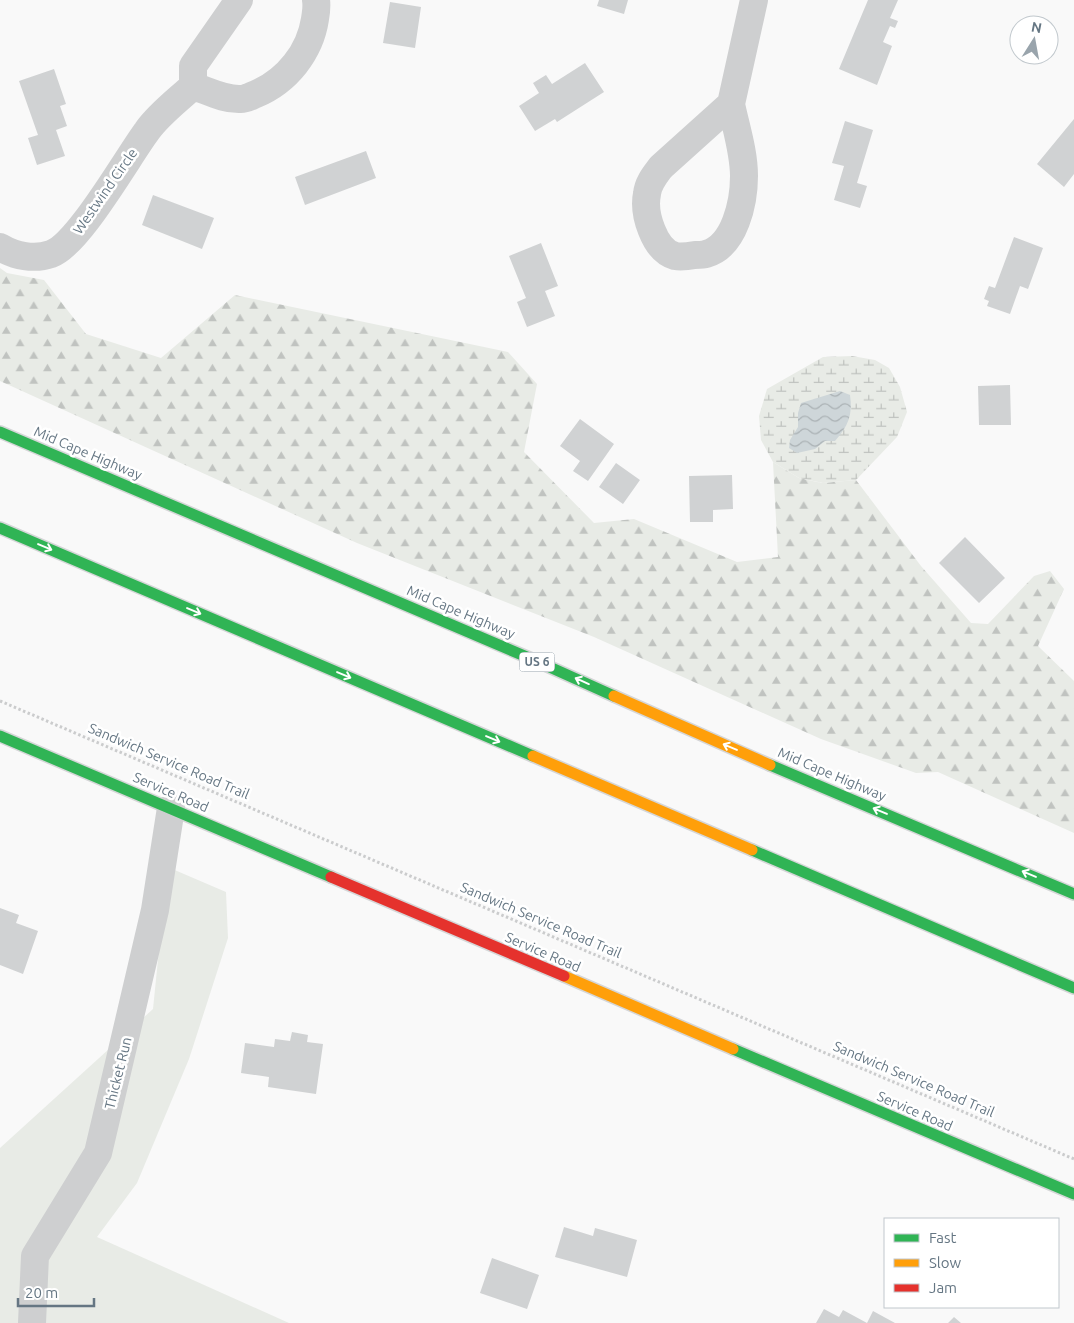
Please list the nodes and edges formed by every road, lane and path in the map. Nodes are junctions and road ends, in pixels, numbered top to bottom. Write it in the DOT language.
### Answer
graph roads {
  1 [pos="239,0"];
  2 [pos="316,0"];
  3 [pos="754,0"];
  4 [pos="193,86"];
  5 [pos="731,104"];
  6 [pos="0,247"];
  7 [pos="0,432"];
  8 [pos="0,528"];
  9 [pos="0,702"];
  10 [pos="0,736"];
  11 [pos="171,808"];
  12 [pos="1074,894"];
  13 [pos="1074,988"];
  14 [pos="1074,1159"];
  15 [pos="1074,1194"];
  16 [pos="32,1323"];
  1 -- 4 [label="street"];
  2 -- 4 [label="street"];
  3 -- 5 [label="street"];
  4 -- 6 [label="street, Westwind Circle"];
  5 -- 5 [label="street"];
  12 -- 7 [label="main road, Mid Cape Highway / US 6, one-way"];
  8 -- 13 [label="main road, one-way"];
  9 -- 14 [label="path, Sandwich Service Road Trail"];
  10 -- 11 [label="main road, Service Road"];
  11 -- 15 [label="main road, Service Road"];
  11 -- 16 [label="street, Thicket Run"];
}
